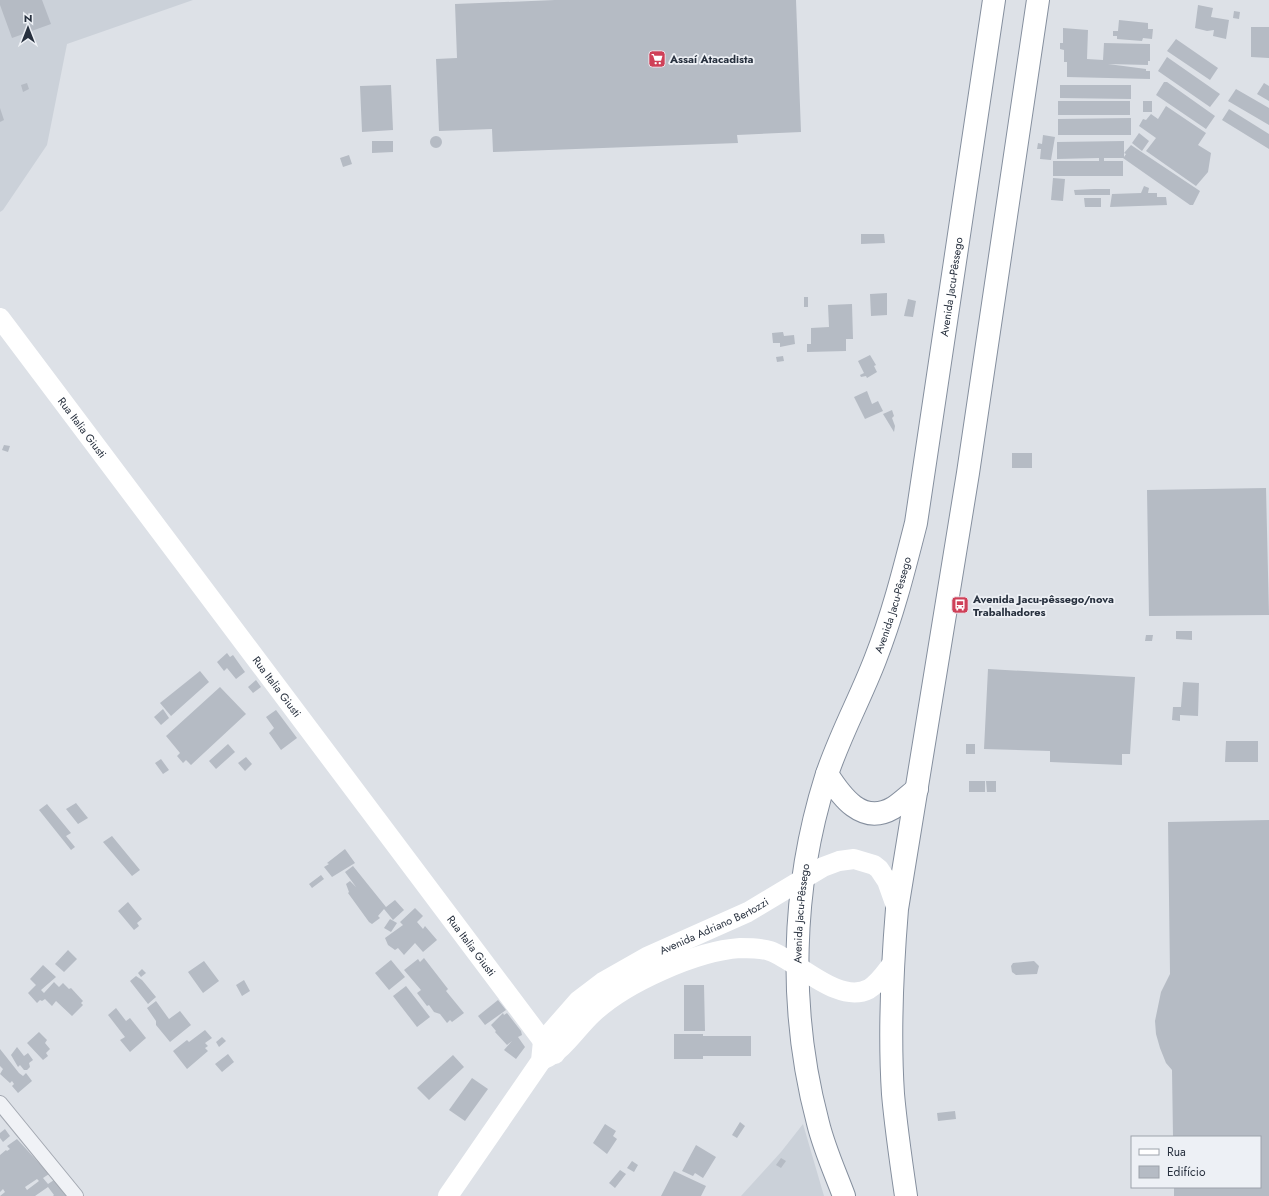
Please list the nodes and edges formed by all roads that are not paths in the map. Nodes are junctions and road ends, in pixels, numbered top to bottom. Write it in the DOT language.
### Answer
graph roads {
  1 [pos="994,0"];
  2 [pos="1038,0"];
  3 [pos="0,318"];
  4 [pos="827,774"];
  5 [pos="917,789"];
  6 [pos="802,881"];
  7 [pos="898,909"];
  8 [pos="893,963"];
  9 [pos="797,966"];
  10 [pos="546,1052"];
  11 [pos="0,1103"];
  12 [pos="76,1196"];
  13 [pos="448,1196"];
  14 [pos="844,1196"];
  15 [pos="906,1196"];
  1 -- 4 [label="highway, Avenida Jacu-Pêssego"];
  2 -- 5 [label="highway"];
  3 -- 10 [label="main road, Rua Italia Giusti"];
  4 -- 5 [label="highway"];
  4 -- 6 [label="highway, Avenida Jacu-Pêssego"];
  5 -- 7 [label="highway"];
  6 -- 7 [label="main road, Avenida Adriano Bertozzi"];
  6 -- 9 [label="highway, Avenida Jacu-Pêssego"];
  6 -- 10 [label="main road, Avenida Adriano Bertozzi"];
  7 -- 8 [label="highway"];
  8 -- 9 [label="main road, Avenida Adriano Bertozzi"];
  8 -- 15 [label="highway"];
  9 -- 10 [label="main road, Avenida Adriano Bertozzi"];
  9 -- 14 [label="highway, Avenida Jacu-Pêssego"];
  10 -- 13 [label="main road, Avenida Adriano Bertozzi"];
  11 -- 12 [label="street"];
}
